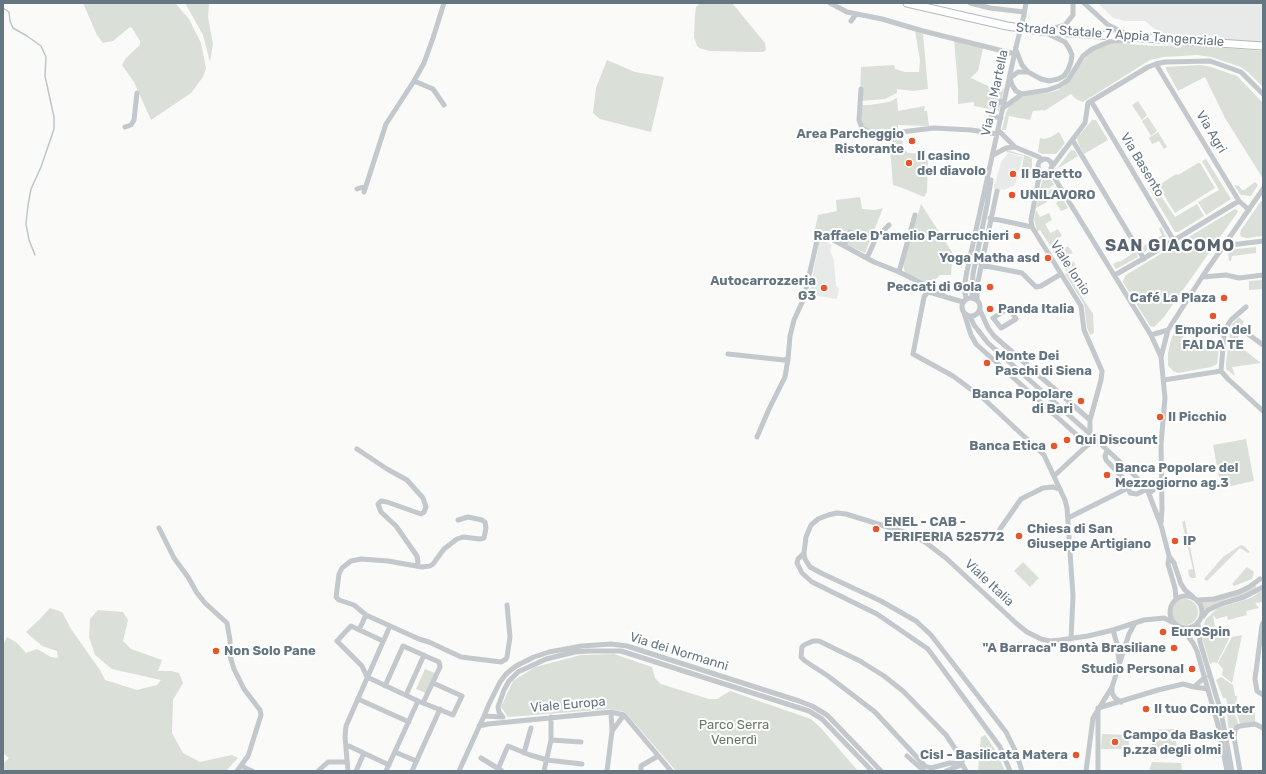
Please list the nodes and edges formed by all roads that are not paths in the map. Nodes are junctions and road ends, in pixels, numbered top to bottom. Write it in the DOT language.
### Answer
graph roads {
  1 [pos="444,3"];
  2 [pos="830,3"];
  3 [pos="907,3"];
  4 [pos="970,3"];
  5 [pos="1026,3"];
  6 [pos="1073,3"];
  7 [pos="1084,3"];
  8 [pos="1024,13"];
  9 [pos="856,14"];
  10 [pos="851,21"];
  11 [pos="1041,31"];
  12 [pos="1142,38"];
  13 [pos="1263,46"];
  14 [pos="1016,50"];
  15 [pos="1156,64"];
  16 [pos="1028,72"];
  17 [pos="1010,78"];
  18 [pos="414,81"];
  19 [pos="861,89"];
  20 [pos="137,93"];
  21 [pos="1022,94"];
  22 [pos="1263,94"];
  23 [pos="1004,101"];
  24 [pos="1092,101"];
  25 [pos="996,103"];
  26 [pos="444,104"];
  27 [pos="1003,108"];
  28 [pos="992,116"];
  29 [pos="1001,118"];
  30 [pos="125,127"];
  31 [pos="998,132"];
  32 [pos="1072,141"];
  33 [pos="1015,147"];
  34 [pos="993,155"];
  35 [pos="1034,156"];
  36 [pos="1061,156"];
  37 [pos="1042,160"];
  38 [pos="1049,161"];
  39 [pos="1038,165"];
  40 [pos="1047,171"];
  41 [pos="366,186"];
  42 [pos="357,189"];
  43 [pos="1263,189"];
  44 [pos="997,191"];
  45 [pos="364,192"];
  46 [pos="1239,201"];
  47 [pos="1249,210"];
  48 [pos="915,215"];
  49 [pos="990,218"];
  50 [pos="889,224"];
  51 [pos="1032,227"];
  52 [pos="850,232"];
  53 [pos="1174,241"];
  54 [pos="1263,241"];
  55 [pos="844,246"];
  56 [pos="1223,246"];
  57 [pos="867,258"];
  58 [pos="1144,259"];
  59 [pos="981,264"];
  60 [pos="899,272"];
  61 [pos="1061,274"];
  62 [pos="1263,274"];
  63 [pos="1115,275"];
  64 [pos="1202,277"];
  65 [pos="945,297"];
  66 [pos="967,299"];
  67 [pos="977,300"];
  68 [pos="1246,307"];
  69 [pos="980,310"];
  70 [pos="969,318"];
  71 [pos="997,325"];
  72 [pos="1168,330"];
  73 [pos="980,332"];
  74 [pos="1248,334"];
  75 [pos="971,335"];
  76 [pos="1151,335"];
  77 [pos="1263,345"];
  78 [pos="728,354"];
  79 [pos="1161,357"];
  80 [pos="788,359"];
  81 [pos="1221,371"];
  82 [pos="1164,380"];
  83 [pos="1263,410"];
  84 [pos="1090,420"];
  85 [pos="1090,434"];
  86 [pos="757,437"];
  87 [pos="1094,439"];
  88 [pos="1088,445"];
  89 [pos="358,449"];
  90 [pos="1108,451"];
  91 [pos="1048,462"];
  92 [pos="1064,468"];
  93 [pos="1054,476"];
  94 [pos="1161,484"];
  95 [pos="1128,488"];
  96 [pos="1060,490"];
  97 [pos="1148,491"];
  98 [pos="1068,518"];
  99 [pos="458,520"];
  100 [pos="1161,526"];
  101 [pos="159,528"];
  102 [pos="1000,529"];
  103 [pos="804,553"];
  104 [pos="1169,556"];
  105 [pos="417,565"];
  106 [pos="1263,574"];
  107 [pos="1260,579"];
  108 [pos="1263,586"];
  109 [pos="1176,599"];
  110 [pos="1195,599"];
  111 [pos="507,606"];
  112 [pos="1169,612"];
  113 [pos="366,615"];
  114 [pos="1164,618"];
  115 [pos="1201,618"];
  116 [pos="1172,622"];
  117 [pos="1135,623"];
  118 [pos="1263,623"];
  119 [pos="1198,624"];
  120 [pos="390,626"];
  121 [pos="1182,628"];
  122 [pos="359,630"];
  123 [pos="1113,630"];
  124 [pos="1071,639"];
  125 [pos="383,641"];
  126 [pos="424,655"];
  127 [pos="1263,655"];
  128 [pos="1258,659"];
  129 [pos="1120,662"];
  130 [pos="367,677"];
  131 [pos="1205,677"];
  132 [pos="433,682"];
  133 [pos="385,686"];
  134 [pos="1112,687"];
  135 [pos="1194,687"];
  136 [pos="1208,689"];
  137 [pos="406,695"];
  138 [pos="1263,695"];
  139 [pos="358,699"];
  140 [pos="421,702"];
  141 [pos="1121,702"];
  142 [pos="1098,708"];
  143 [pos="440,709"];
  144 [pos="611,712"];
  145 [pos="624,715"];
  146 [pos="484,716"];
  147 [pos="502,716"];
  148 [pos="551,717"];
  149 [pos="512,721"];
  150 [pos="409,722"];
  151 [pos="479,726"];
  152 [pos="531,728"];
  153 [pos="1263,728"];
  154 [pos="612,731"];
  155 [pos="551,740"];
  156 [pos="581,742"];
  157 [pos="346,747"];
  158 [pos="395,752"];
  159 [pos="364,753"];
  160 [pos="524,753"];
  161 [pos="658,756"];
  162 [pos="907,756"];
  163 [pos="481,758"];
  164 [pos="547,760"];
  165 [pos="347,762"];
  166 [pos="416,762"];
  167 [pos="389,764"];
  168 [pos="582,764"];
  169 [pos="962,764"];
  170 [pos="241,766"];
  171 [pos="500,770"];
  172 [pos="237,771"];
  173 [pos="252,771"];
  174 [pos="318,771"];
  175 [pos="348,771"];
  176 [pos="356,771"];
  177 [pos="386,771"];
  178 [pos="412,771"];
  179 [pos="459,771"];
  180 [pos="544,771"];
  181 [pos="607,771"];
  182 [pos="641,771"];
  183 [pos="671,771"];
  184 [pos="872,771"];
  185 [pos="881,771"];
  186 [pos="924,771"];
  187 [pos="946,771"];
  188 [pos="959,771"];
  189 [pos="966,771"];
  190 [pos="1010,771"];
  191 [pos="1022,771"];
  192 [pos="1086,771"];
  193 [pos="1098,771"];
  194 [pos="1227,771"];
  195 [pos="1232,771"];
  196 [pos="1240,771"];
  1 -- 18 [label="street"];
  2 -- 9 [label="street"];
  3 -- 11 [label="highway, Strada Statale 7 Appia Tangenziale"];
  4 -- 8 [label="street"];
  5 -- 8 [label="street, Via La Martella"];
  6 -- 11 [label="street"];
  7 -- 12 [label="street"];
  8 -- 14 [label="street, Via La Martella, bridge"];
  9 -- 10 [label="street"];
  9 -- 14 [label="street"];
  11 -- 12 [label="highway, Strada Statale 7 Appia Tangenziale"];
  11 -- 16 [label="street"];
  12 -- 13 [label="highway, Strada Statale 7 Appia Tangenziale"];
  12 -- 21 [label="street"];
  14 -- 16 [label="street"];
  14 -- 17 [label="street, Via La Martella"];
  15 -- 22 [label="street"];
  15 -- 24 [label="street"];
  15 -- 46 [label="street, Via Agri"];
  16 -- 17 [label="street"];
  17 -- 21 [label="street"];
  17 -- 23 [label="street, Via La Martella"];
  18 -- 26 [label="street"];
  18 -- 41 [label="street"];
  19 -- 31 [label="street"];
  20 -- 30 [label="street"];
  21 -- 27 [label="street"];
  23 -- 25 [label="street"];
  23 -- 27 [label="street, Via La Martella"];
  24 -- 32 [label="street"];
  24 -- 53 [label="street, Via Basento"];
  27 -- 29 [label="street, Via La Martella"];
  28 -- 29 [label="street"];
  29 -- 31 [label="street, Via La Martella"];
  31 -- 33 [label="street"];
  31 -- 34 [label="street, Via La Martella"];
  32 -- 36 [label="street"];
  32 -- 58 [label="street"];
  33 -- 34 [label="street"];
  33 -- 35 [label="street"];
  34 -- 66 [label="street, Via La Martella"];
  35 -- 37 [label="street"];
  35 -- 39 [label="street"];
  36 -- 38 [label="street"];
  36 -- 40 [label="street"];
  37 -- 38 [label="street"];
  37 -- 39 [label="street"];
  38 -- 40 [label="street"];
  39 -- 40 [label="street"];
  40 -- 51 [label="street"];
  40 -- 63 [label="street"];
  41 -- 42 [label="street"];
  41 -- 45 [label="street"];
  43 -- 47 [label="street"];
  44 -- 49 [label="street"];
  46 -- 47 [label="street, Via Agri"];
  46 -- 53 [label="street"];
  47 -- 56 [label="street"];
  48 -- 60 [label="street"];
  49 -- 51 [label="street"];
  49 -- 59 [label="street"];
  50 -- 57 [label="street"];
  51 -- 61 [label="street, Viale Ionio"];
  52 -- 55 [label="street"];
  53 -- 58 [label="street"];
  54 -- 56 [label="street"];
  55 -- 57 [label="street"];
  55 -- 80 [label="street"];
  56 -- 64 [label="street"];
  57 -- 60 [label="street"];
  58 -- 63 [label="street"];
  59 -- 61 [label="street"];
  59 -- 67 [label="street"];
  60 -- 65 [label="street"];
  61 -- 84 [label="street, Viale Ionio"];
  62 -- 64 [label="street"];
  63 -- 76 [label="street"];
  64 -- 72 [label="street"];
  65 -- 66 [label="street"];
  65 -- 91 [label="street"];
  66 -- 67 [label="street"];
  66 -- 70 [label="street"];
  67 -- 69 [label="street"];
  68 -- 81 [label="street"];
  69 -- 70 [label="street"];
  69 -- 84 [label="street"];
  70 -- 73 [label="street"];
  70 -- 75 [label="street"];
  71 -- 71 [label="street"];
  72 -- 76 [label="street"];
  72 -- 79 [label="street"];
  73 -- 75 [label="street"];
  73 -- 85 [label="street"];
  74 -- 77 [label="street"];
  75 -- 88 [label="street"];
  76 -- 79 [label="street"];
  78 -- 80 [label="street"];
  79 -- 82 [label="street"];
  80 -- 86 [label="street"];
  81 -- 82 [label="street"];
  81 -- 83 [label="street"];
  82 -- 94 [label="street"];
  84 -- 85 [label="street, Viale Ionio"];
  85 -- 87 [label="street"];
  87 -- 88 [label="street"];
  87 -- 90 [label="street"];
  88 -- 92 [label="street"];
  89 -- 105 [label="street"];
  90 -- 95 [label="street"];
  90 -- 97 [label="street"];
  91 -- 92 [label="street"];
  91 -- 93 [label="street"];
  92 -- 93 [label="street"];
  93 -- 96 [label="street"];
  94 -- 97 [label="street"];
  94 -- 100 [label="street"];
  95 -- 97 [label="street"];
  95 -- 98 [label="street"];
  96 -- 98 [label="street"];
  96 -- 102 [label="street"];
  97 -- 100 [label="street"];
  98 -- 124 [label="street"];
  99 -- 105 [label="street"];
  100 -- 104 [label="street"];
  101 -- 170 [label="street"];
  103 -- 124 [label="street, Viale Italia"];
  103 -- 190 [label="street, Viale Italia"];
  103 -- 191 [label="street"];
  104 -- 109 [label="street"];
  104 -- 110 [label="street"];
  105 -- 113 [label="street"];
  106 -- 107 [label="street"];
  107 -- 108 [label="street"];
  107 -- 110 [label="street"];
  108 -- 115 [label="street"];
  109 -- 110 [label="street"];
  109 -- 112 [label="street"];
  110 -- 115 [label="street"];
  111 -- 120 [label="street"];
  112 -- 114 [label="street"];
  112 -- 116 [label="street"];
  113 -- 120 [label="street"];
  113 -- 122 [label="street"];
  114 -- 116 [label="street"];
  114 -- 117 [label="street, Viale Italia"];
  115 -- 119 [label="street"];
  116 -- 121 [label="street"];
  117 -- 123 [label="street, Viale Italia"];
  117 -- 129 [label="street"];
  118 -- 128 [label="street"];
  119 -- 121 [label="street"];
  119 -- 195 [label="street"];
  120 -- 125 [label="street"];
  121 -- 131 [label="street"];
  122 -- 125 [label="street"];
  122 -- 130 [label="street"];
  123 -- 124 [label="street, Viale Italia"];
  123 -- 129 [label="street"];
  125 -- 130 [label="street"];
  126 -- 132 [label="street"];
  126 -- 133 [label="street"];
  126 -- 137 [label="street"];
  127 -- 128 [label="street"];
  128 -- 138 [label="street"];
  129 -- 134 [label="street"];
  130 -- 133 [label="street"];
  130 -- 139 [label="street"];
  131 -- 135 [label="street"];
  131 -- 136 [label="street"];
  132 -- 140 [label="street"];
  132 -- 143 [label="street"];
  133 -- 137 [label="street"];
  134 -- 141 [label="street"];
  134 -- 142 [label="street"];
  135 -- 136 [label="street"];
  135 -- 141 [label="street"];
  136 -- 194 [label="street"];
  137 -- 140 [label="street"];
  139 -- 150 [label="street"];
  139 -- 157 [label="street"];
  140 -- 143 [label="street"];
  140 -- 150 [label="street"];
  141 -- 142 [label="street"];
  142 -- 192 [label="street"];
  142 -- 193 [label="street"];
  143 -- 166 [label="street"];
  144 -- 145 [label="street, Viale Europa"];
  144 -- 148 [label="street, Viale Europa"];
  144 -- 154 [label="street"];
  145 -- 154 [label="street"];
  145 -- 161 [label="street, Viale Europa"];
  146 -- 147 [label="street"];
  146 -- 151 [label="street, Via dei Normanni"];
  146 -- 185 [label="street, Via dei Normanni"];
  147 -- 149 [label="street"];
  147 -- 184 [label="street, Via dei Normanni"];
  148 -- 149 [label="street, Viale Europa"];
  148 -- 155 [label="street"];
  149 -- 151 [label="street, Viale Europa"];
  150 -- 158 [label="street"];
  151 -- 179 [label="street"];
  152 -- 160 [label="street"];
  153 -- 196 [label="street"];
  154 -- 181 [label="street"];
  155 -- 156 [label="street"];
  155 -- 164 [label="street"];
  157 -- 159 [label="street"];
  157 -- 165 [label="street"];
  158 -- 166 [label="street"];
  158 -- 167 [label="street"];
  159 -- 167 [label="street"];
  159 -- 176 [label="street"];
  160 -- 164 [label="street"];
  160 -- 171 [label="street"];
  161 -- 182 [label="street"];
  161 -- 183 [label="street, Viale Europa"];
  162 -- 186 [label="street"];
  163 -- 171 [label="street"];
  164 -- 168 [label="street"];
  164 -- 180 [label="street"];
  165 -- 174 [label="street"];
  165 -- 175 [label="street"];
  166 -- 178 [label="street"];
  167 -- 177 [label="street"];
  169 -- 169 [label="street"];
  169 -- 187 [label="street"];
  169 -- 188 [label="street"];
  169 -- 189 [label="street"];
  170 -- 172 [label="street"];
  170 -- 173 [label="street"];
}
